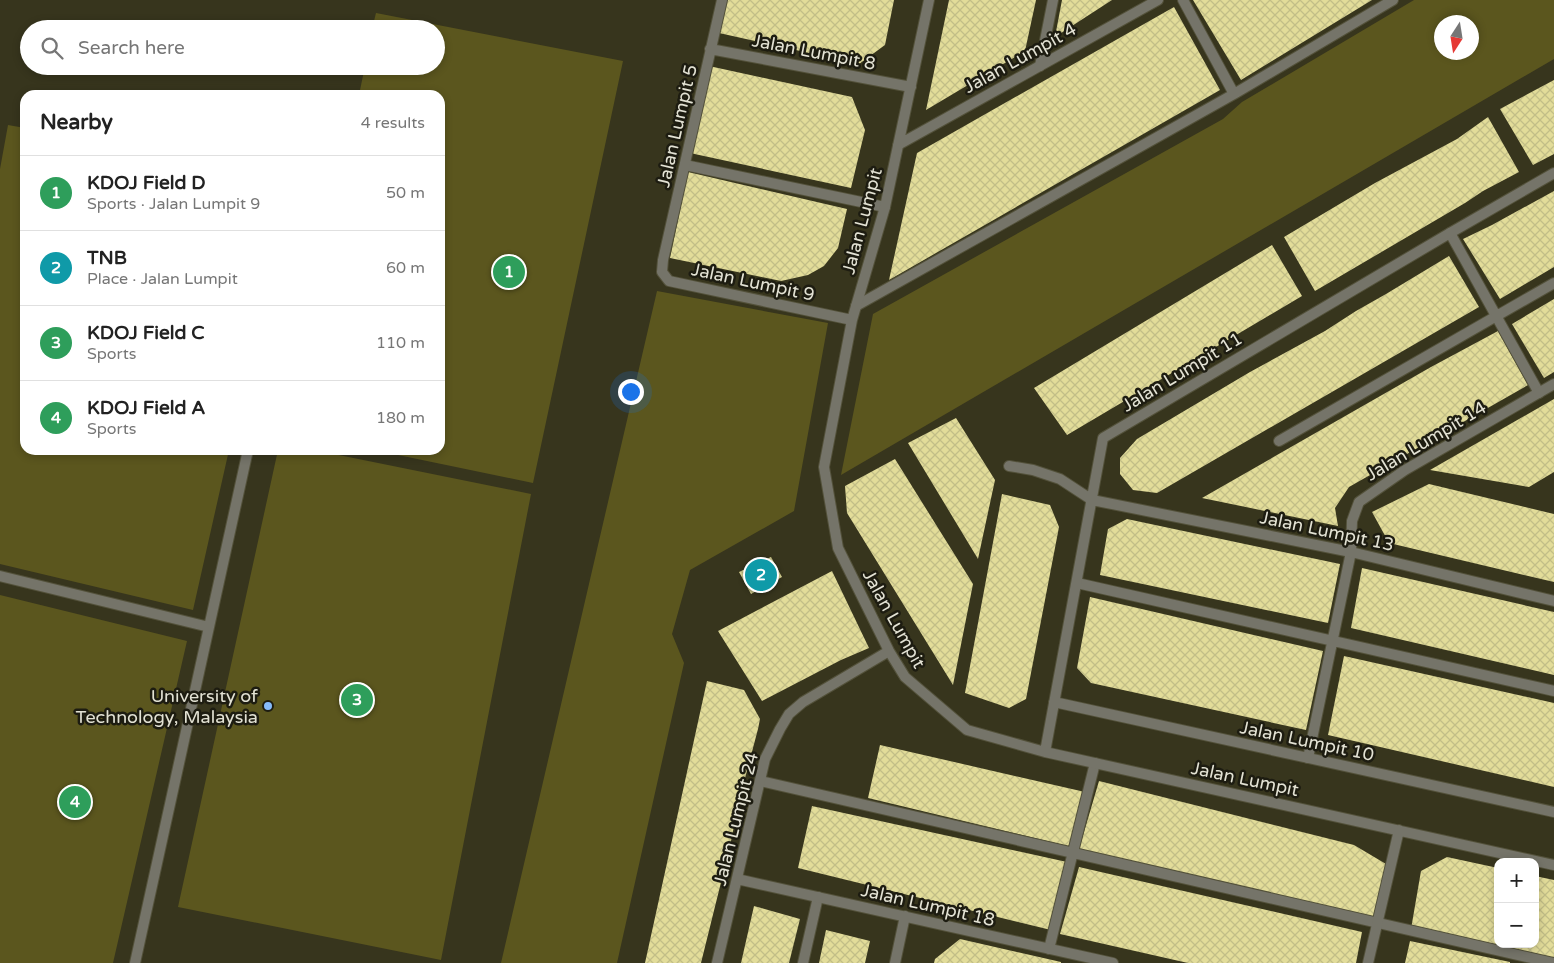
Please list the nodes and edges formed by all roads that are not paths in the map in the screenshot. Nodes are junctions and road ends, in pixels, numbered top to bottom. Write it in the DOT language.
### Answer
graph roads {
  1 [pos="722,0"];
  2 [pos="929,0"];
  3 [pos="1054,0"];
  4 [pos="1158,0"];
  5 [pos="1183,0"];
  6 [pos="1393,0"];
  7 [pos="710,49"];
  8 [pos="1040,66"];
  9 [pos="911,87"];
  10 [pos="1234,94"];
  11 [pos="898,145"];
  12 [pos="684,165"];
  13 [pos="1554,173"];
  14 [pos="885,207"];
  15 [pos="1450,233"];
  16 [pos="663,260"];
  17 [pos="1554,283"];
  18 [pos="856,306"];
  19 [pos="1496,318"];
  20 [pos="852,320"];
  21 [pos="1554,384"];
  22 [pos="1539,393"];
  23 [pos="1280,441"];
  24 [pos="247,455"];
  25 [pos="1009,466"];
  26 [pos="1092,500"];
  27 [pos="1351,552"];
  28 [pos="0,576"];
  29 [pos="1077,583"];
  30 [pos="1554,601"];
  31 [pos="209,627"];
  32 [pos="1333,642"];
  33 [pos="889,651"];
  34 [pos="1554,691"];
  35 [pos="1054,702"];
  36 [pos="1046,752"];
  37 [pos="1308,758"];
  38 [pos="1095,763"];
  39 [pos="760,781"];
  40 [pos="1554,812"];
  41 [pos="1399,830"];
  42 [pos="1073,853"];
  43 [pos="1554,865"];
  44 [pos="737,879"];
  45 [pos="818,897"];
  46 [pos="905,916"];
  47 [pos="1378,923"];
  48 [pos="1049,949"];
  49 [pos="134,963"];
  50 [pos="717,963"];
  51 [pos="803,963"];
  52 [pos="895,963"];
  53 [pos="1113,963"];
  54 [pos="1368,963"];
  55 [pos="1553,963"];
  1 -- 7 [label="street, Jalan Lumpit 5"];
  2 -- 9 [label="street, Jalan Lumpit"];
  3 -- 8 [label="street"];
  4 -- 8 [label="street, Jalan Lumpit 4"];
  5 -- 10 [label="street"];
  6 -- 10 [label="street"];
  7 -- 9 [label="street, Jalan Lumpit 8"];
  7 -- 12 [label="street, Jalan Lumpit 5"];
  8 -- 11 [label="street, Jalan Lumpit 4"];
  9 -- 11 [label="street, Jalan Lumpit"];
  10 -- 18 [label="street"];
  11 -- 14 [label="street, Jalan Lumpit"];
  12 -- 14 [label="street"];
  12 -- 16 [label="street, Jalan Lumpit 5"];
  13 -- 15 [label="street, Jalan Lumpit 11"];
  14 -- 18 [label="street, Jalan Lumpit"];
  15 -- 19 [label="street"];
  15 -- 26 [label="street, Jalan Lumpit 11"];
  16 -- 20 [label="street, Jalan Lumpit 9"];
  17 -- 19 [label="street"];
  18 -- 20 [label="street, Jalan Lumpit"];
  19 -- 22 [label="street"];
  19 -- 23 [label="street"];
  20 -- 33 [label="street, Jalan Lumpit"];
  21 -- 22 [label="street, Jalan Lumpit 14"];
  22 -- 27 [label="street, Jalan Lumpit 14"];
  24 -- 31 [label="street"];
  25 -- 26 [label="street"];
  26 -- 27 [label="street, Jalan Lumpit 13"];
  26 -- 29 [label="street, Jalan Lumpit 11"];
  27 -- 30 [label="street, Jalan Lumpit 13"];
  27 -- 32 [label="street"];
  28 -- 31 [label="street"];
  29 -- 32 [label="street"];
  29 -- 35 [label="street, Jalan Lumpit 11"];
  31 -- 49 [label="street"];
  32 -- 34 [label="street"];
  32 -- 37 [label="street"];
  33 -- 36 [label="street, Jalan Lumpit"];
  33 -- 39 [label="street, Jalan Lumpit 24"];
  35 -- 36 [label="street, Jalan Lumpit 11"];
  35 -- 37 [label="street, Jalan Lumpit 10"];
  36 -- 38 [label="street, Jalan Lumpit"];
  37 -- 40 [label="street, Jalan Lumpit 10"];
  38 -- 41 [label="street, Jalan Lumpit"];
  38 -- 42 [label="street"];
  39 -- 42 [label="street"];
  39 -- 44 [label="street, Jalan Lumpit 24"];
  41 -- 43 [label="street, Jalan Lumpit"];
  41 -- 47 [label="street"];
  42 -- 47 [label="street"];
  42 -- 48 [label="street"];
  44 -- 45 [label="street, Jalan Lumpit 18"];
  44 -- 50 [label="street, Jalan Lumpit 24"];
  45 -- 46 [label="street, Jalan Lumpit 18"];
  45 -- 51 [label="street"];
  46 -- 48 [label="street, Jalan Lumpit 18"];
  46 -- 52 [label="street"];
  47 -- 54 [label="street"];
  47 -- 55 [label="street"];
  48 -- 53 [label="street, Jalan Lumpit 18"];
}
